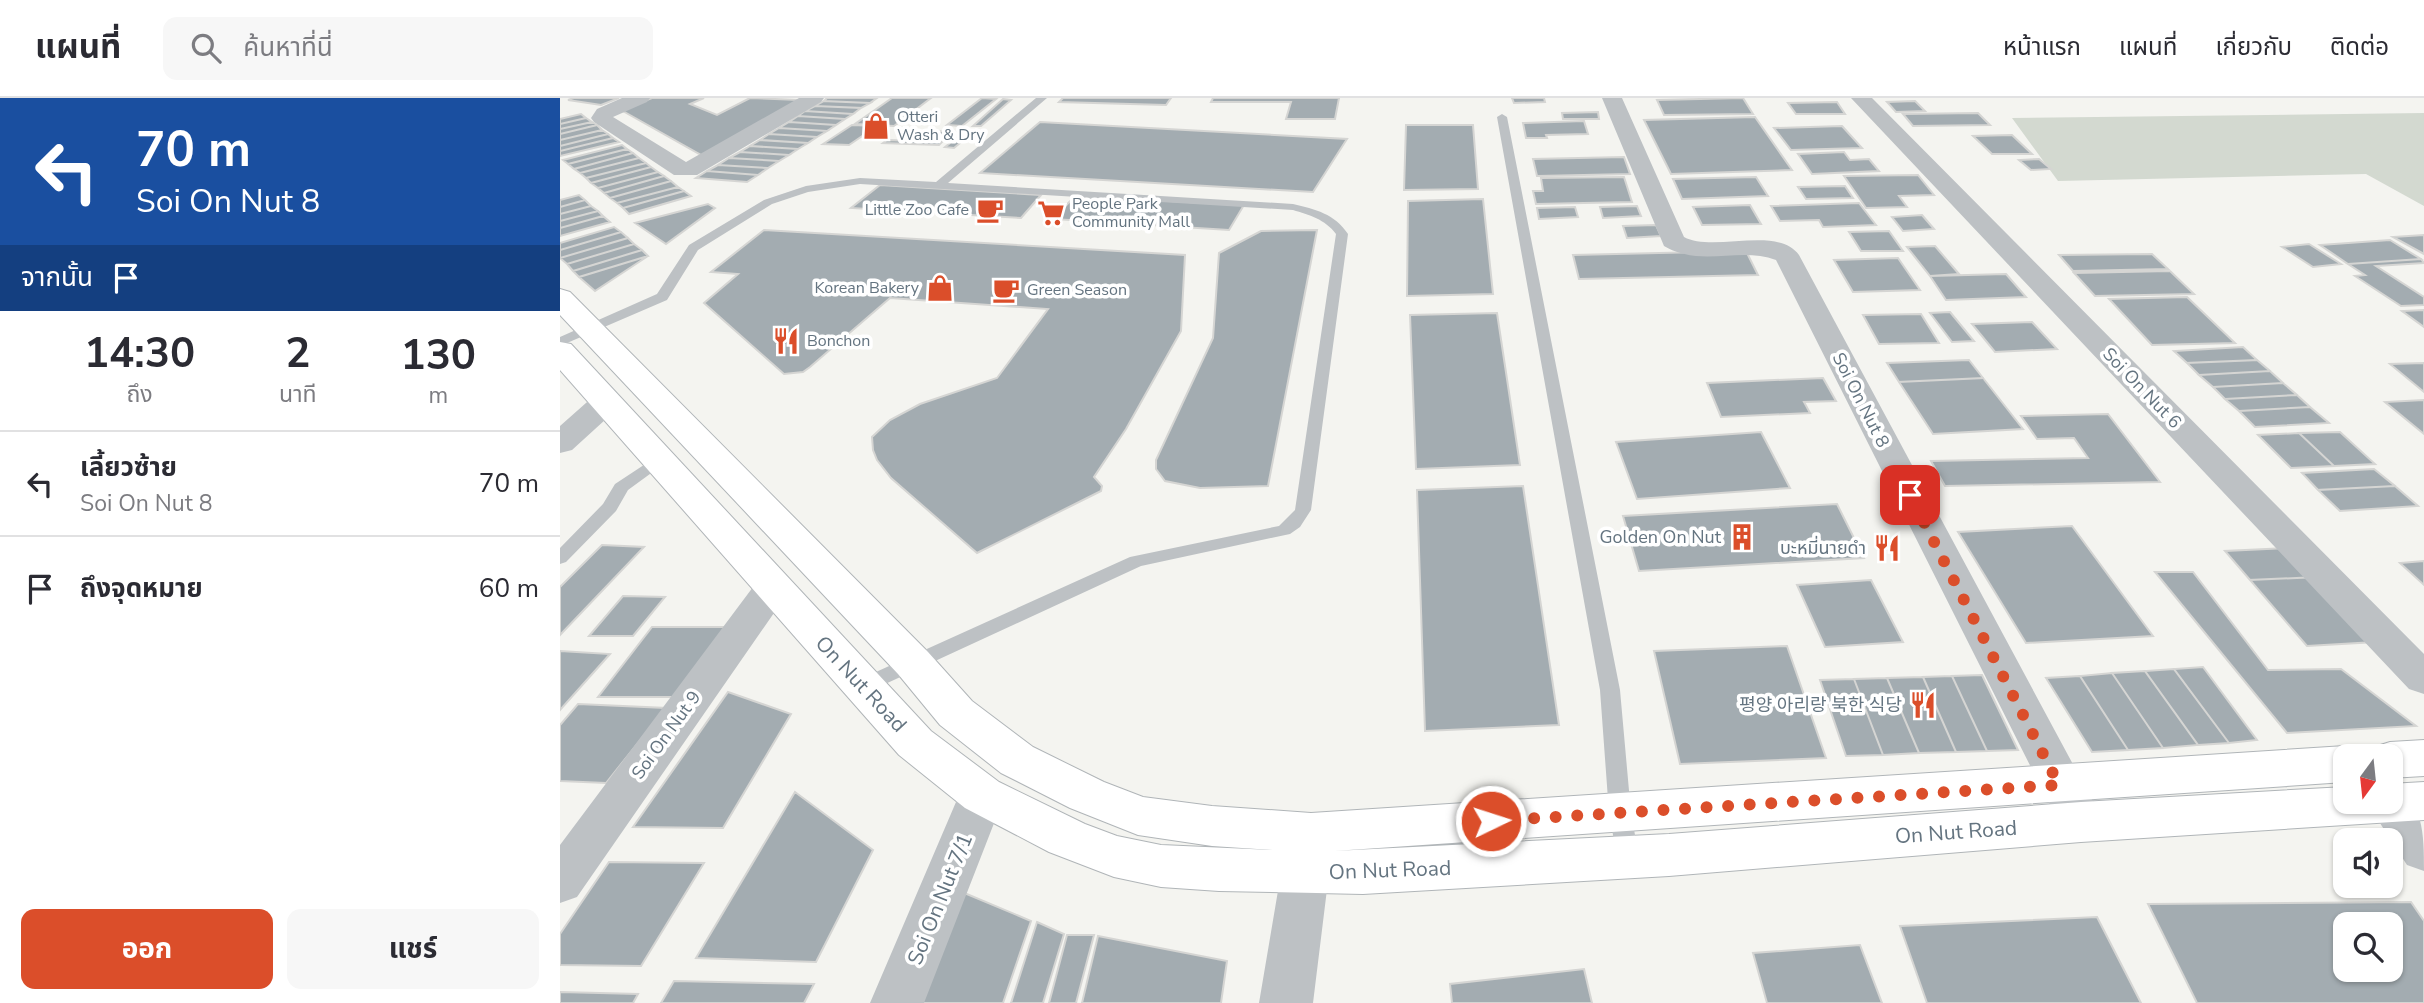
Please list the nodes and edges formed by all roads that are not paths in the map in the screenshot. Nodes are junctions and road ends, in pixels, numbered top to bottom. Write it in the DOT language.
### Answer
graph roads {
  1 [pos="640,98"];
  2 [pos="812,98"];
  3 [pos="1042,98"];
  4 [pos="1612,98"];
  5 [pos="1861,98"];
  6 [pos="1502,117"];
  7 [pos="940,186"];
  8 [pos="560,298"];
  9 [pos="570,341"];
  10 [pos="606,402"];
  11 [pos="560,443"];
  12 [pos="659,460"];
  13 [pos="560,558"];
  14 [pos="772,588"];
  15 [pos="913,663"];
  16 [pos="2424,679"];
  17 [pos="863,686"];
  18 [pos="2424,758"];
  19 [pos="2333,766"];
  20 [pos="2403,785"];
  21 [pos="2333,791"];
  22 [pos="2403,793"];
  23 [pos="982,795"];
  24 [pos="2070,804"];
  25 [pos="1620,813"];
  26 [pos="2424,851"];
  27 [pos="1628,858"];
  28 [pos="1306,873"];
  29 [pos="560,883"];
  30 [pos="897,1003"];
  31 [pos="1286,1003"];
  1 -- 2 [label="street"];
  3 -- 7 [label="lane"];
  4 -- 24 [label="street, Soi On Nut 8"];
  5 -- 16 [label="street, Soi On Nut 6"];
  6 -- 25 [label="lane"];
  7 -- 9 [label="lane"];
  7 -- 15 [label="lane"];
  8 -- 9 [label="main road, On Nut Road"];
  9 -- 10 [label="main road, On Nut Road"];
  9 -- 15 [label="main road, On Nut Road"];
  10 -- 11 [label="street"];
  10 -- 12 [label="main road, On Nut Road"];
  12 -- 13 [label="lane"];
  12 -- 14 [label="main road, On Nut Road"];
  14 -- 17 [label="main road, On Nut Road"];
  14 -- 29 [label="street, Soi On Nut 9"];
  15 -- 17 [label="lane"];
  15 -- 25 [label="main road, On Nut Road"];
  17 -- 23 [label="main road, On Nut Road"];
  18 -- 20 [label="main road, On Nut Road"];
  19 -- 24 [label="main road, On Nut Road"];
  21 -- 24 [label="main road, On Nut Road"];
  22 -- 26 [label="street"];
  23 -- 28 [label="main road, On Nut Road"];
  23 -- 30 [label="street, Soi On Nut 7/1"];
  24 -- 25 [label="main road, On Nut Road"];
  24 -- 27 [label="main road, On Nut Road"];
  25 -- 27 [label="lane"];
  27 -- 28 [label="main road, On Nut Road"];
  28 -- 31 [label="street"];
}
